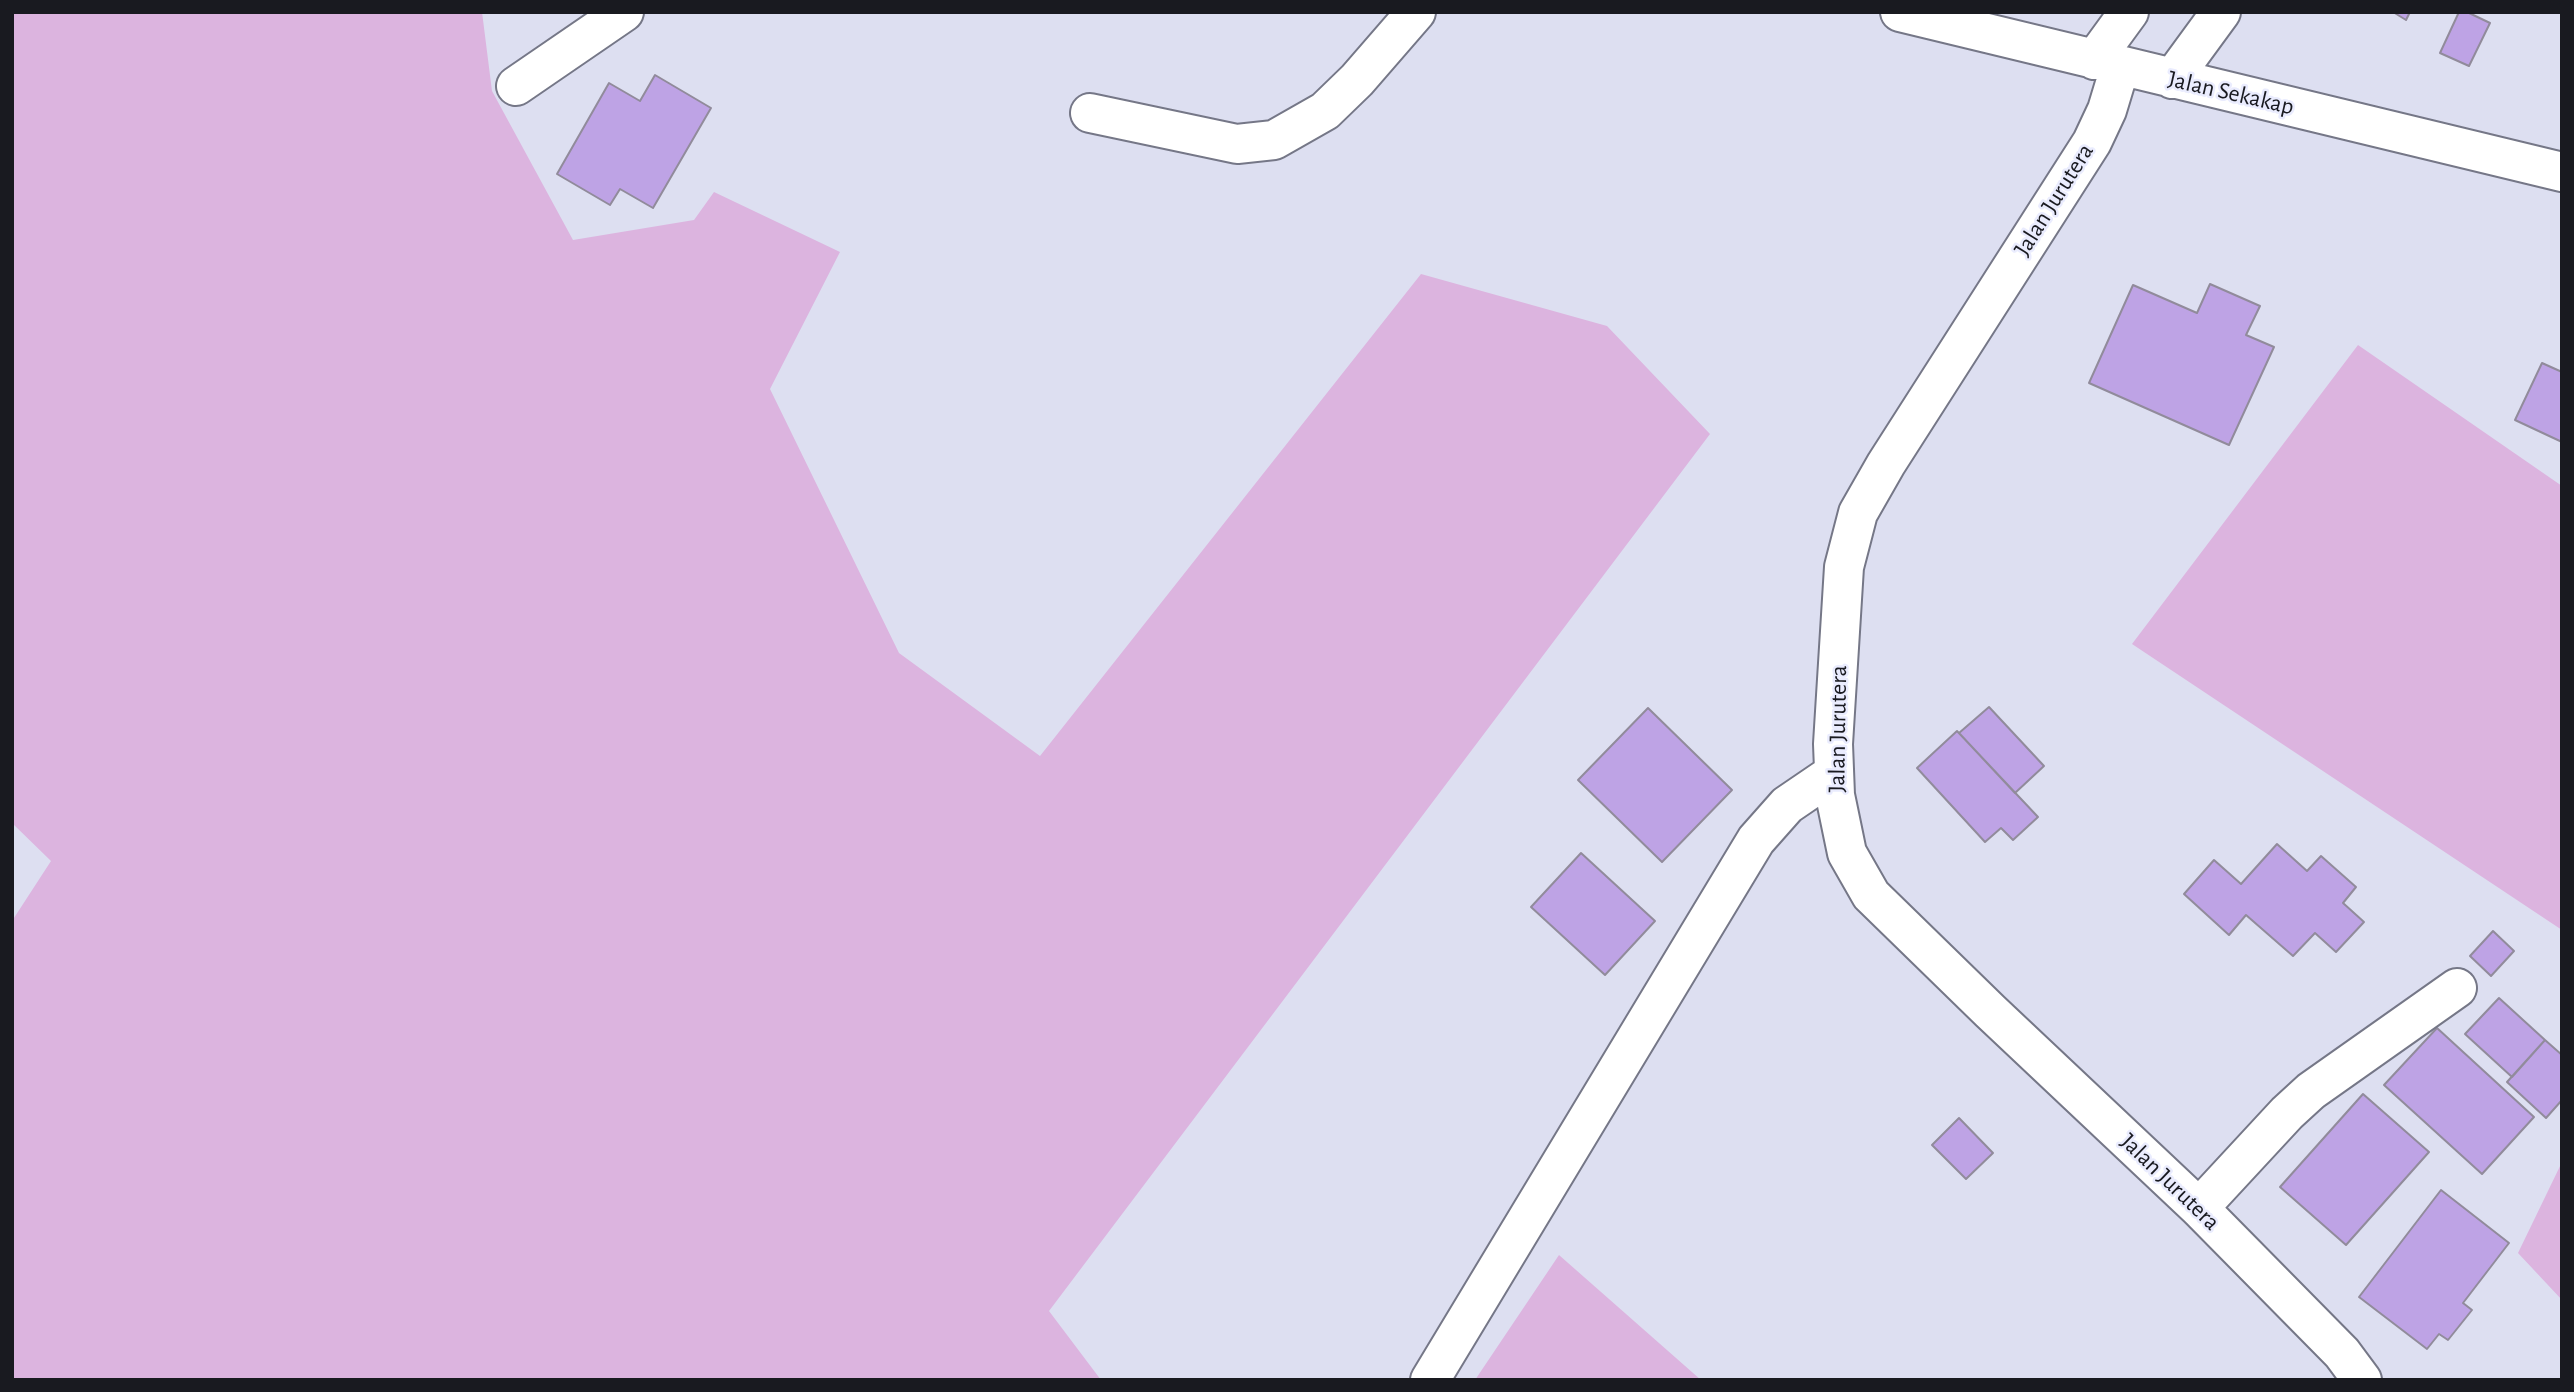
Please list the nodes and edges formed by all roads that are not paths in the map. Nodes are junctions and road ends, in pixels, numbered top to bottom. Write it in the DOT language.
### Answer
graph roads {
  1 [pos="624,12"];
  2 [pos="1416,12"];
  3 [pos="1900,12"];
  4 [pos="2129,12"];
  5 [pos="2221,12"];
  6 [pos="2107,63"];
  7 [pos="2172,79"];
  8 [pos="516,86"];
  9 [pos="1090,113"];
  10 [pos="2562,172"];
  11 [pos="1834,773"];
  12 [pos="2457,988"];
  13 [pos="2199,1208"];
  14 [pos="1430,1380"];
  15 [pos="2362,1380"];
  1 -- 8 [label="street"];
  2 -- 9 [label="street"];
  3 -- 6 [label="street, Jalan Sekakap"];
  4 -- 6 [label="street, Jalan Jurutera"];
  5 -- 7 [label="street"];
  6 -- 7 [label="street, Jalan Sekakap"];
  6 -- 11 [label="street, Jalan Jurutera"];
  7 -- 10 [label="street, Jalan Sekakap"];
  11 -- 13 [label="street, Jalan Jurutera"];
  11 -- 14 [label="street"];
  12 -- 13 [label="street"];
  13 -- 15 [label="street, Jalan Jurutera"];
}
